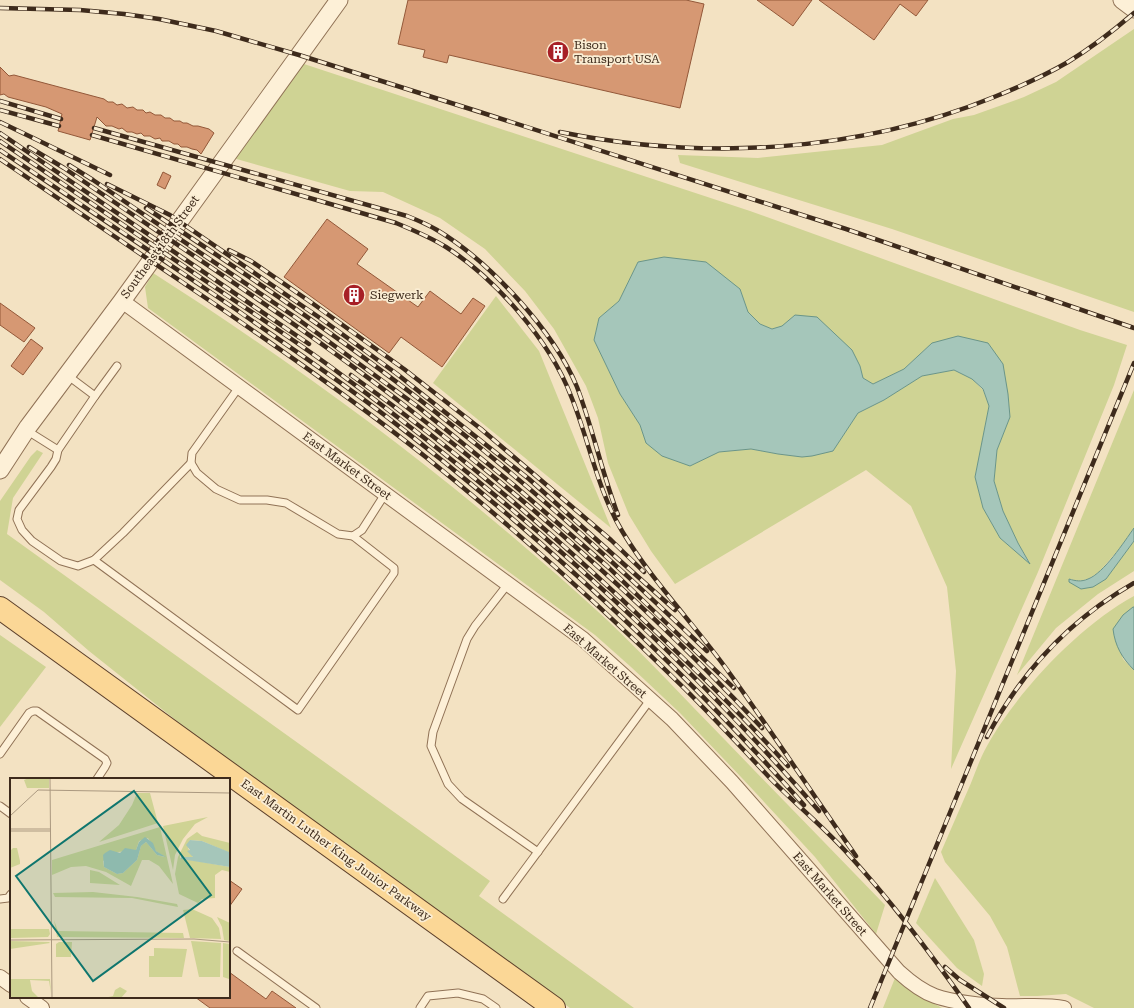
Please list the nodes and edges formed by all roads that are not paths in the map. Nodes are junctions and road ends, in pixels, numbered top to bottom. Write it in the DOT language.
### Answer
graph roads {
  1 [pos="339,0"];
  2 [pos="1122,0"];
  3 [pos="1134,9"];
  4 [pos="122,301"];
  5 [pos="117,366"];
  6 [pos="67,375"];
  7 [pos="239,386"];
  8 [pos="95,396"];
  9 [pos="26,429"];
  10 [pos="58,450"];
  11 [pos="191,463"];
  12 [pos="0,470"];
  13 [pos="385,494"];
  14 [pos="353,536"];
  15 [pos="94,560"];
  16 [pos="508,584"];
  17 [pos="0,608"];
  18 [pos="650,700"];
  19 [pos="0,754"];
  20 [pos="98,778"];
  21 [pos="0,806"];
  22 [pos="10,813"];
  23 [pos="538,852"];
  24 [pos="10,895"];
  25 [pos="0,899"];
  26 [pos="503,899"];
  27 [pos="238,951"];
  28 [pos="0,977"];
  29 [pos="10,984"];
  30 [pos="28,998"];
  31 [pos="42,1008"];
  32 [pos="316,1008"];
  33 [pos="420,1008"];
  34 [pos="496,1008"];
  35 [pos="554,1008"];
  36 [pos="1064,1008"];
  1 -- 4 [label="street, Southeast 18th Street"];
  2 -- 3 [label="street"];
  4 -- 6 [label="street, Southeast 18th Street"];
  4 -- 7 [label="street, East Market Street"];
  5 -- 8 [label="lane"];
  6 -- 8 [label="lane"];
  6 -- 9 [label="street, Southeast 18th Street"];
  7 -- 11 [label="lane"];
  7 -- 13 [label="street, East Market Street"];
  8 -- 10 [label="lane"];
  9 -- 10 [label="lane"];
  9 -- 12 [label="street, Southeast 18th Street"];
  10 -- 15 [label="lane"];
  11 -- 14 [label="lane"];
  11 -- 15 [label="lane"];
  13 -- 14 [label="lane"];
  13 -- 16 [label="street, East Market Street"];
  14 -- 15 [label="lane"];
  16 -- 18 [label="street, East Market Street"];
  16 -- 23 [label="lane"];
  17 -- 35 [label="main road, East Martin Luther King Junior Parkway"];
  18 -- 23 [label="lane"];
  18 -- 36 [label="street, East Market Street"];
  19 -- 20 [label="lane"];
  21 -- 22 [label="lane"];
  23 -- 26 [label="lane"];
  24 -- 25 [label="lane"];
  27 -- 32 [label="lane"];
  28 -- 29 [label="street"];
  30 -- 31 [label="street"];
  33 -- 34 [label="lane"];
}
